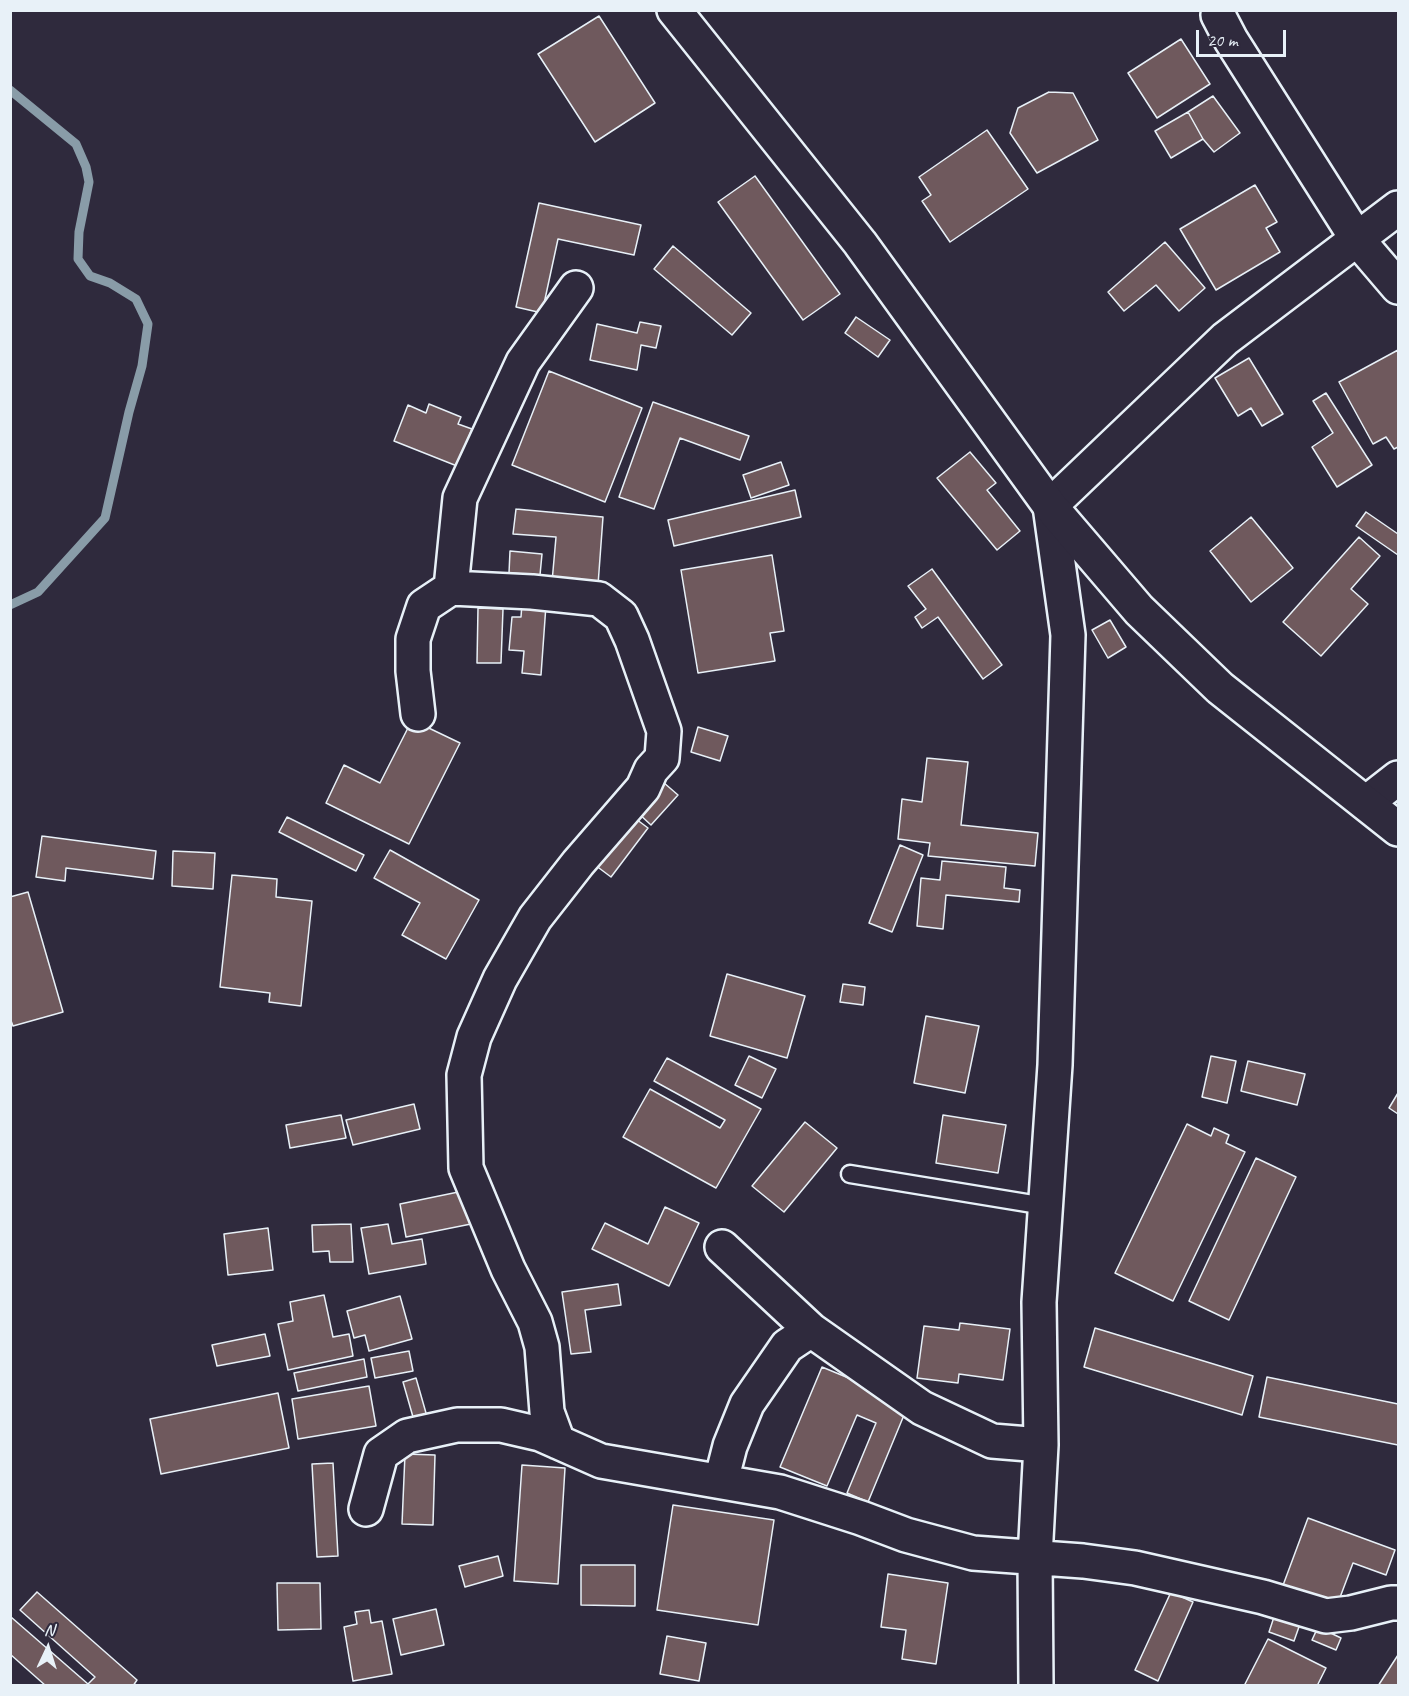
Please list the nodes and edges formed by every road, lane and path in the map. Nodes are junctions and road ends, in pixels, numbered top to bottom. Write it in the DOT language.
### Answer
graph roads {
  1 [pos="674,10"];
  2 [pos="1219,10"];
  3 [pos="1398,208"];
  4 [pos="1357,239"];
  5 [pos="576,288"];
  6 [pos="1398,288"];
  7 [pos="1050,506"];
  8 [pos="451,588"];
  9 [pos="418,714"];
  10 [pos="1398,778"];
  11 [pos="1366,803"];
  12 [pos="1398,830"];
  13 [pos="850,1174"];
  14 [pos="1045,1206"];
  15 [pos="722,1246"];
  16 [pos="811,1330"];
  17 [pos="558,1442"];
  18 [pos="1041,1445"];
  19 [pos="721,1481"];
  20 [pos="366,1509"];
  21 [pos="1035,1558"];
  22 [pos="1398,1603"];
  23 [pos="1036,1686"];
  1 -- 7 [label="street"];
  2 -- 4 [label="street"];
  3 -- 4 [label="street"];
  4 -- 6 [label="street"];
  4 -- 7 [label="street"];
  5 -- 8 [label="street"];
  7 -- 11 [label="street"];
  7 -- 14 [label="street"];
  8 -- 9 [label="street"];
  8 -- 17 [label="street"];
  10 -- 11 [label="street"];
  11 -- 12 [label="street"];
  13 -- 14 [label="lane"];
  14 -- 18 [label="street"];
  15 -- 16 [label="street"];
  16 -- 18 [label="street"];
  16 -- 19 [label="street"];
  17 -- 19 [label="street"];
  17 -- 20 [label="street"];
  18 -- 21 [label="street"];
  19 -- 21 [label="street"];
  21 -- 22 [label="street"];
  21 -- 23 [label="street"];
}
